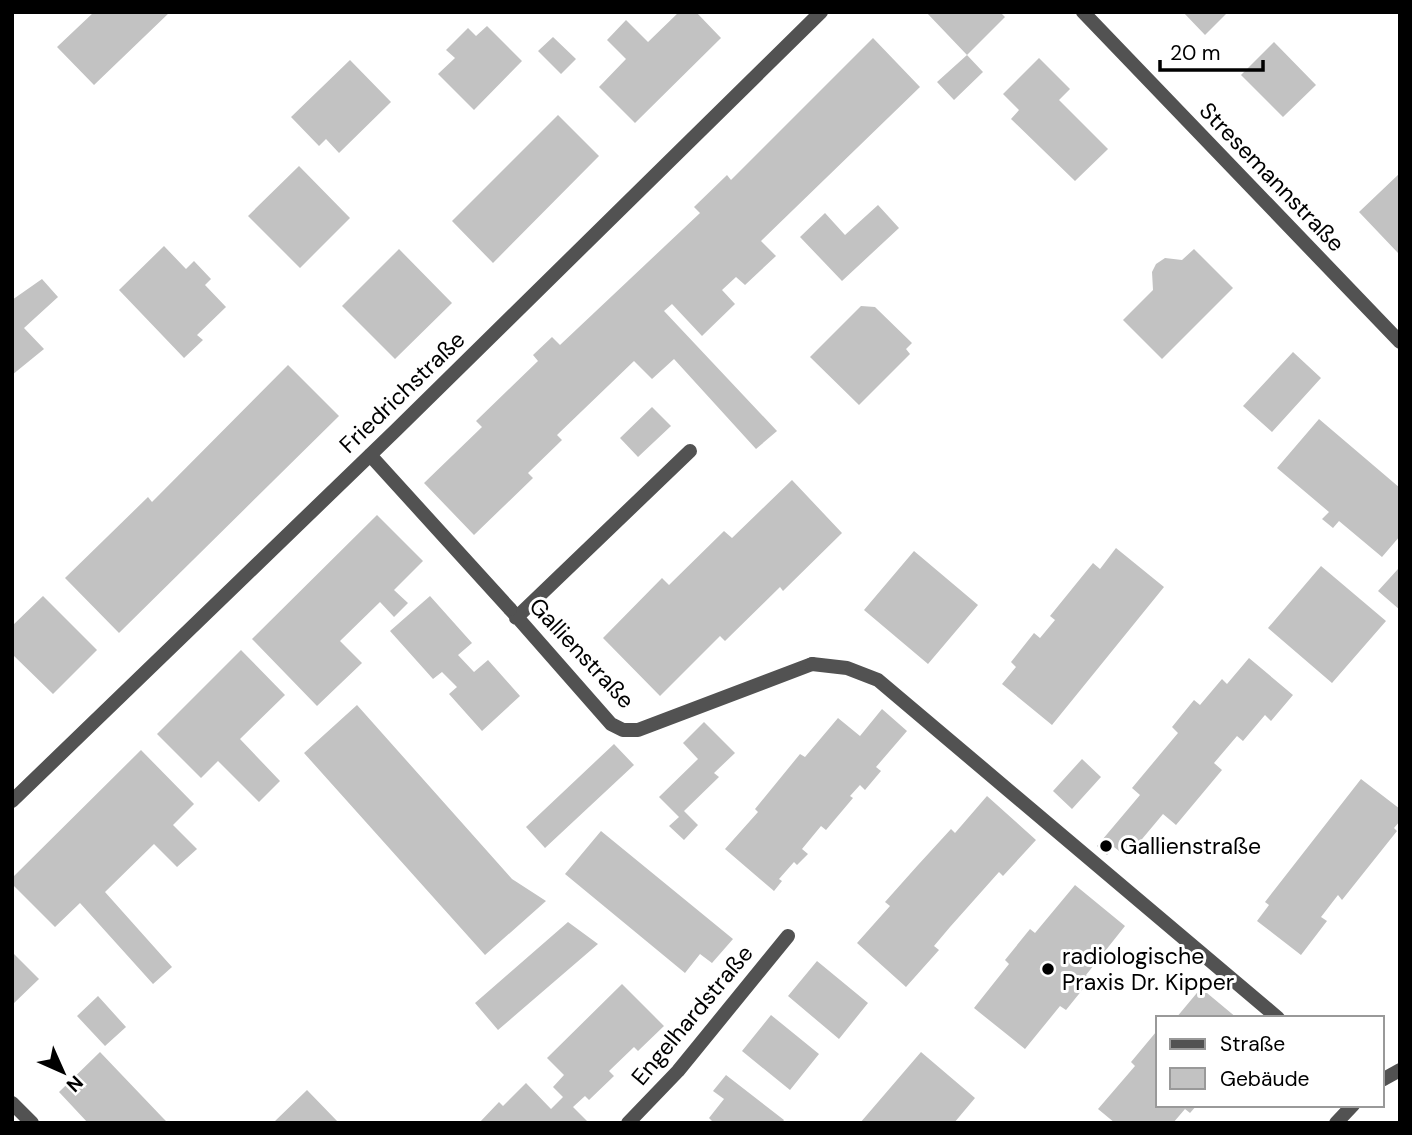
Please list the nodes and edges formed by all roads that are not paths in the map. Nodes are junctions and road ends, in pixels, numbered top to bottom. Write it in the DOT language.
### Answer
graph roads {
  1 [pos="821,12"];
  2 [pos="1083,12"];
  3 [pos="1400,342"];
  4 [pos="690,451"];
  5 [pos="370,455"];
  6 [pos="513,614"];
  7 [pos="12,801"];
  8 [pos="788,936"];
  9 [pos="1276,1016"];
  10 [pos="1400,1070"];
  11 [pos="1384,1079"];
  12 [pos="12,1103"];
  13 [pos="1351,1107"];
  14 [pos="32,1123"];
  15 [pos="628,1123"];
  16 [pos="1336,1123"];
  1 -- 5 [label="street, Friedrichstraße"];
  2 -- 3 [label="street, Stresemannstraße"];
  4 -- 6 [label="street"];
  5 -- 6 [label="street, Gallienstraße"];
  5 -- 7 [label="street, Friedrichstraße"];
  6 -- 9 [label="street, Gallienstraße"];
  8 -- 15 [label="street, Engelhardstraße"];
  10 -- 11 [label="street"];
  12 -- 14 [label="street"];
  13 -- 16 [label="street"];
}
